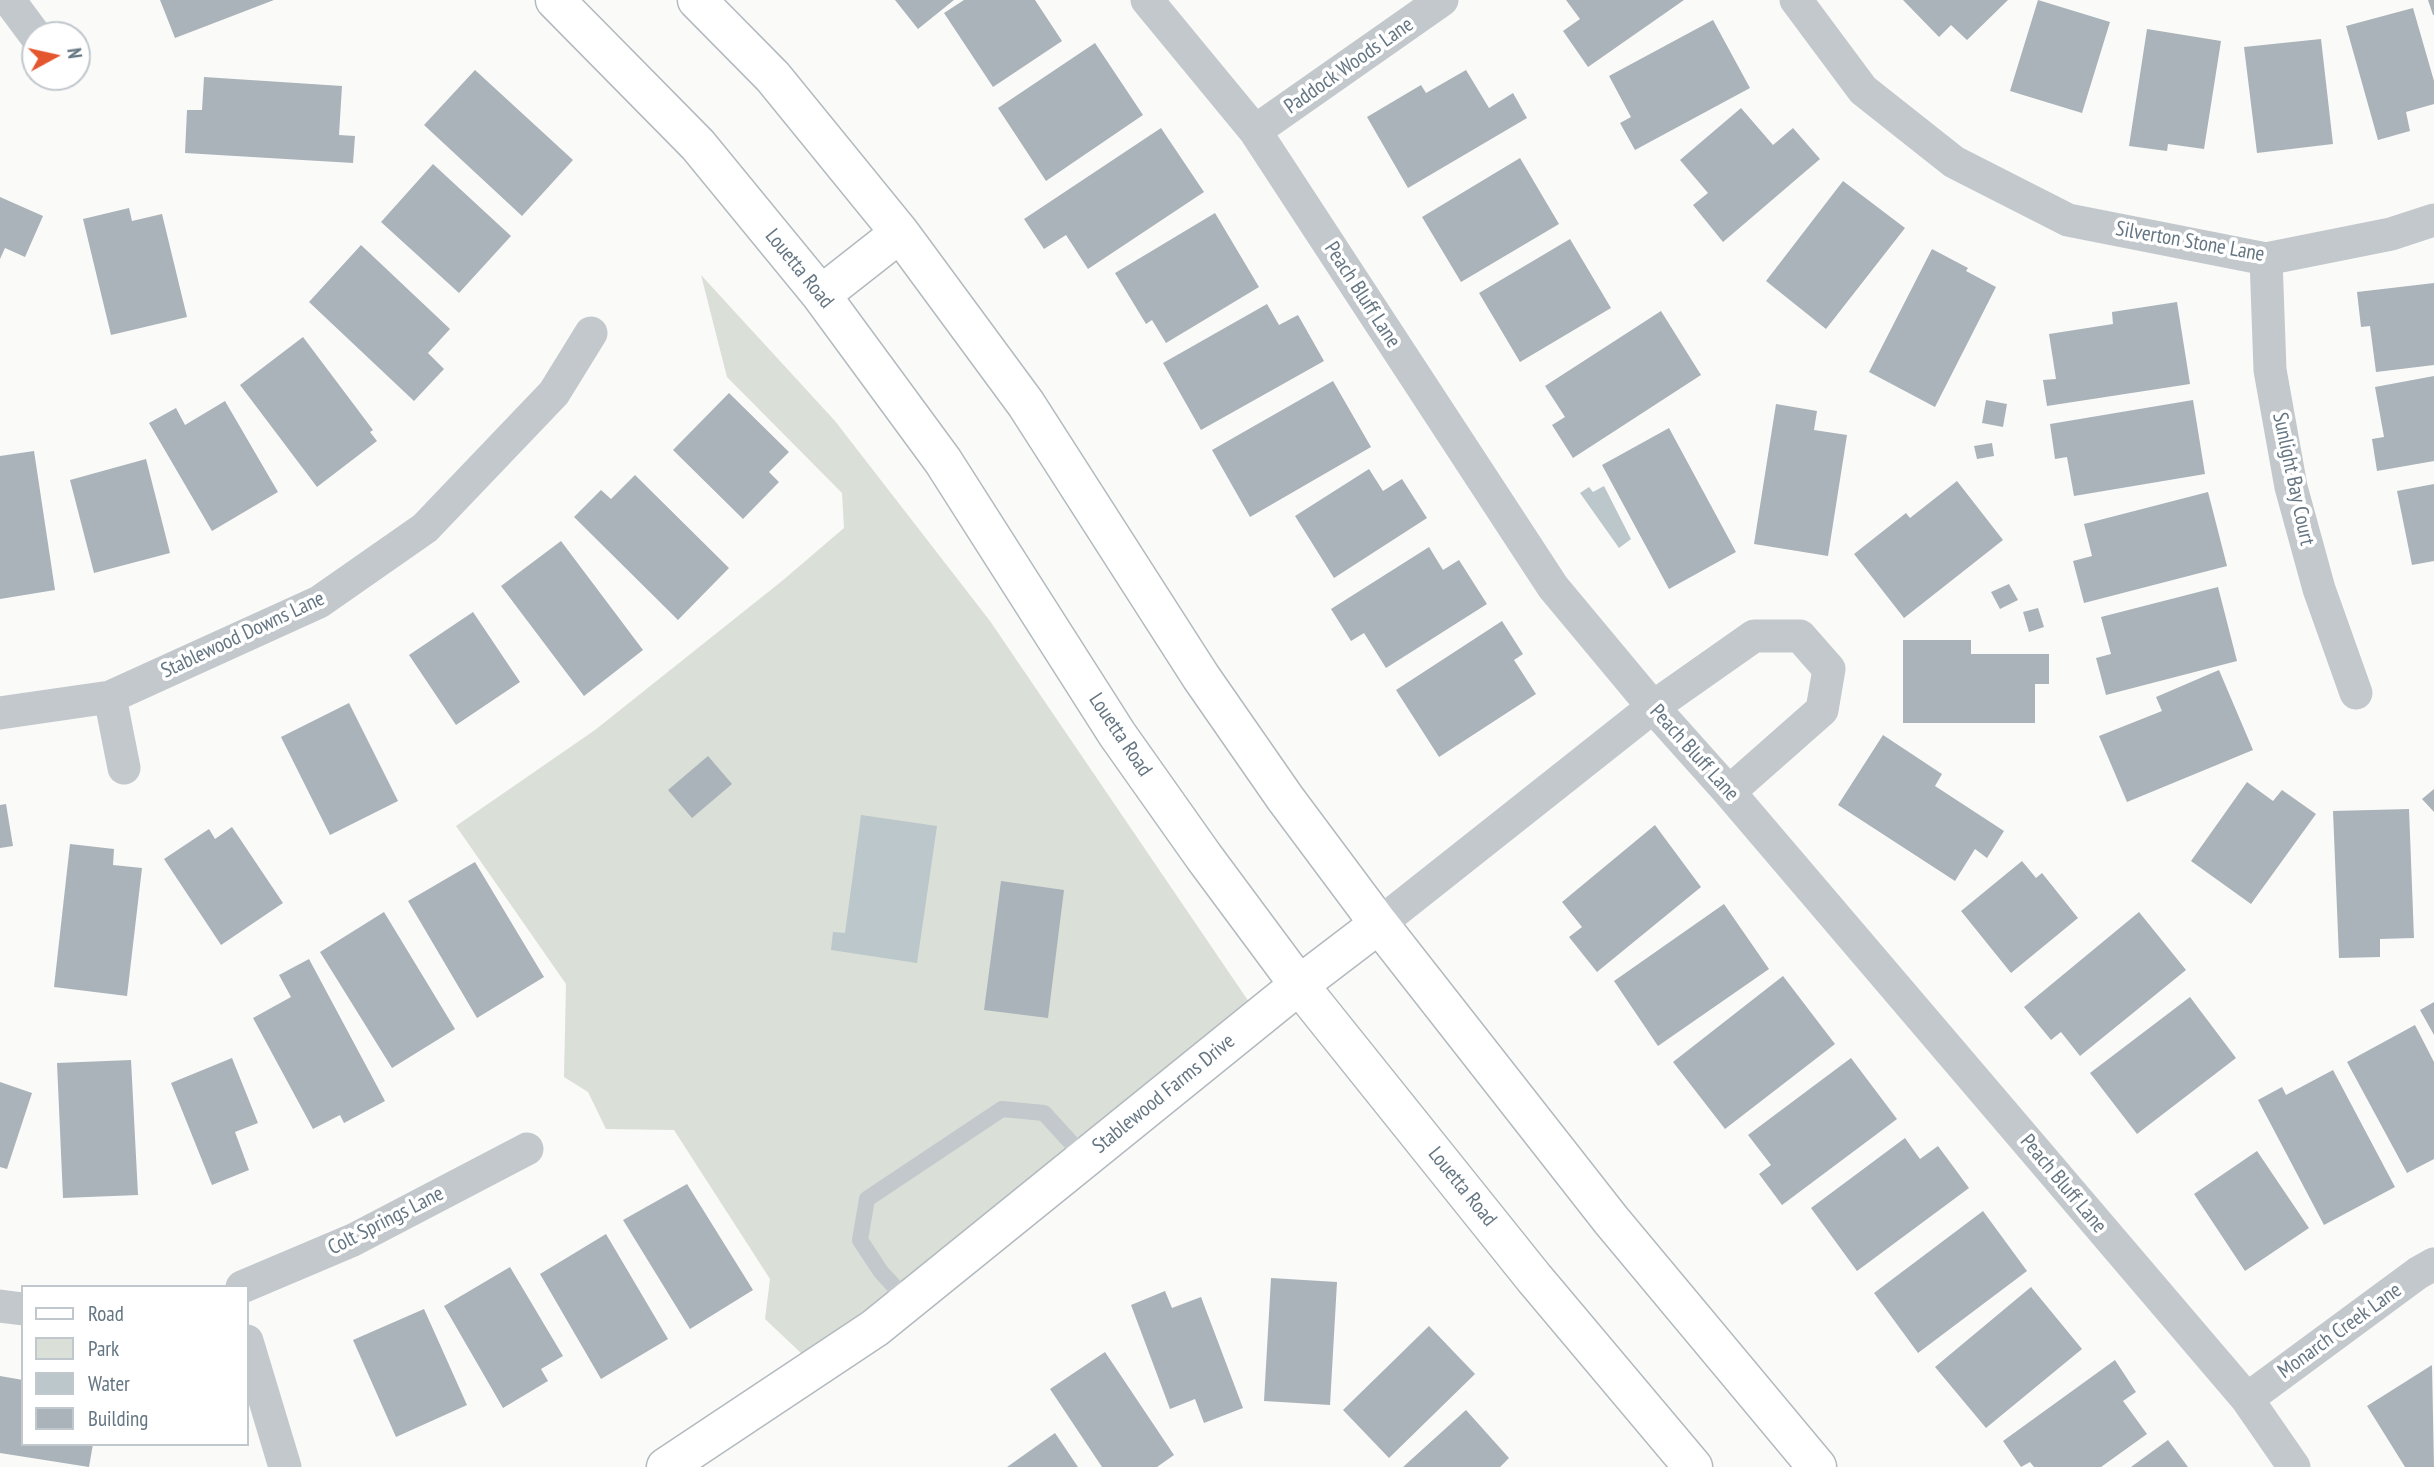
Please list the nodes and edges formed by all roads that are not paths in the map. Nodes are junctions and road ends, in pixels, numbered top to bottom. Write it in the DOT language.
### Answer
graph roads {
  1 [pos="9,0"];
  2 [pos="555,0"];
  3 [pos="698,0"];
  4 [pos="1147,0"];
  5 [pos="1442,0"];
  6 [pos="1796,0"];
  7 [pos="25,21"];
  8 [pos="1255,131"];
  9 [pos="2434,220"];
  10 [pos="900,233"];
  11 [pos="2266,259"];
  12 [pos="821,295"];
  13 [pos="591,334"];
  14 [pos="2356,693"];
  15 [pos="110,697"];
  16 [pos="1653,707"];
  17 [pos="0,713"];
  18 [pos="124,768"];
  19 [pos="1730,792"];
  20 [pos="1379,925"];
  21 [pos="1299,985"];
  22 [pos="527,1149"];
  23 [pos="1085,1158"];
  24 [pos="2434,1264"];
  25 [pos="247,1285"];
  26 [pos="908,1301"];
  27 [pos="0,1306"];
  28 [pos="21,1309"];
  29 [pos="248,1343"];
  30 [pos="2246,1399"];
  31 [pos="680,1463"];
  32 [pos="285,1467"];
  33 [pos="1693,1467"];
  34 [pos="1817,1467"];
  35 [pos="2294,1467"];
  1 -- 7 [label="street"];
  2 -- 12 [label="main road, Louetta Road"];
  3 -- 10 [label="main road"];
  4 -- 8 [label="street, Peach Bluff Lane"];
  5 -- 8 [label="street, Paddock Woods Lane"];
  6 -- 11 [label="street, Silverton Stone Lane"];
  8 -- 16 [label="street, Peach Bluff Lane"];
  9 -- 11 [label="street, Silverton Stone Lane"];
  10 -- 12 [label="main road"];
  10 -- 20 [label="main road"];
  11 -- 14 [label="street, Sunlight Bay Court"];
  12 -- 21 [label="main road, Louetta Road"];
  13 -- 15 [label="street, Stablewood Downs Lane"];
  15 -- 17 [label="street, Stablewood Downs Lane"];
  15 -- 18 [label="street"];
  16 -- 19 [label="street, Peach Bluff Lane"];
  16 -- 19 [label="street, Stablewood Farms Drive"];
  16 -- 20 [label="street, Stablewood Farms Drive"];
  19 -- 30 [label="street, Peach Bluff Lane"];
  20 -- 21 [label="main road, Stablewood Farms Drive"];
  20 -- 34 [label="main road"];
  21 -- 23 [label="main road, Stablewood Farms Drive"];
  21 -- 33 [label="main road, Louetta Road"];
  22 -- 25 [label="street, Colt Springs Lane"];
  23 -- 26 [label="main road, Stablewood Farms Drive"];
  23 -- 26 [label="lane"];
  24 -- 30 [label="street, Monarch Creek Lane"];
  26 -- 31 [label="main road, Stablewood Farms Drive"];
  27 -- 28 [label="street"];
  29 -- 32 [label="street"];
  30 -- 35 [label="street, Peach Bluff Lane"];
}
